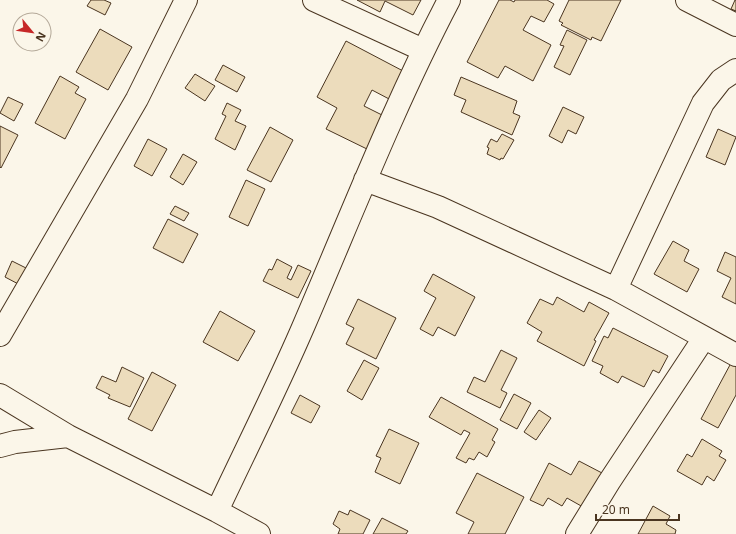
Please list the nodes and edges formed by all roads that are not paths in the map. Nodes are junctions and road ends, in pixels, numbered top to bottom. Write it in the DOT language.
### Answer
graph roads {
  1 [pos="186,0"];
  2 [pos="314,0"];
  3 [pos="449,0"];
  4 [pos="687,0"];
  5 [pos="736,25"];
  6 [pos="423,50"];
  7 [pos="736,70"];
  8 [pos="366,180"];
  9 [pos="616,289"];
  10 [pos="0,335"];
  11 [pos="704,338"];
  12 [pos="736,355"];
  13 [pos="0,395"];
  14 [pos="68,436"];
  15 [pos="0,446"];
  16 [pos="217,511"];
  17 [pos="259,534"];
  18 [pos="577,534"];
  1 -- 10 [label="street"];
  2 -- 6 [label="street"];
  3 -- 6 [label="street"];
  4 -- 5 [label="street"];
  6 -- 8 [label="street"];
  7 -- 9 [label="street"];
  8 -- 9 [label="street"];
  8 -- 16 [label="street"];
  9 -- 11 [label="street"];
  11 -- 12 [label="street"];
  11 -- 18 [label="street"];
  13 -- 14 [label="street"];
  14 -- 15 [label="street"];
  14 -- 16 [label="street"];
  16 -- 17 [label="street"];
}
